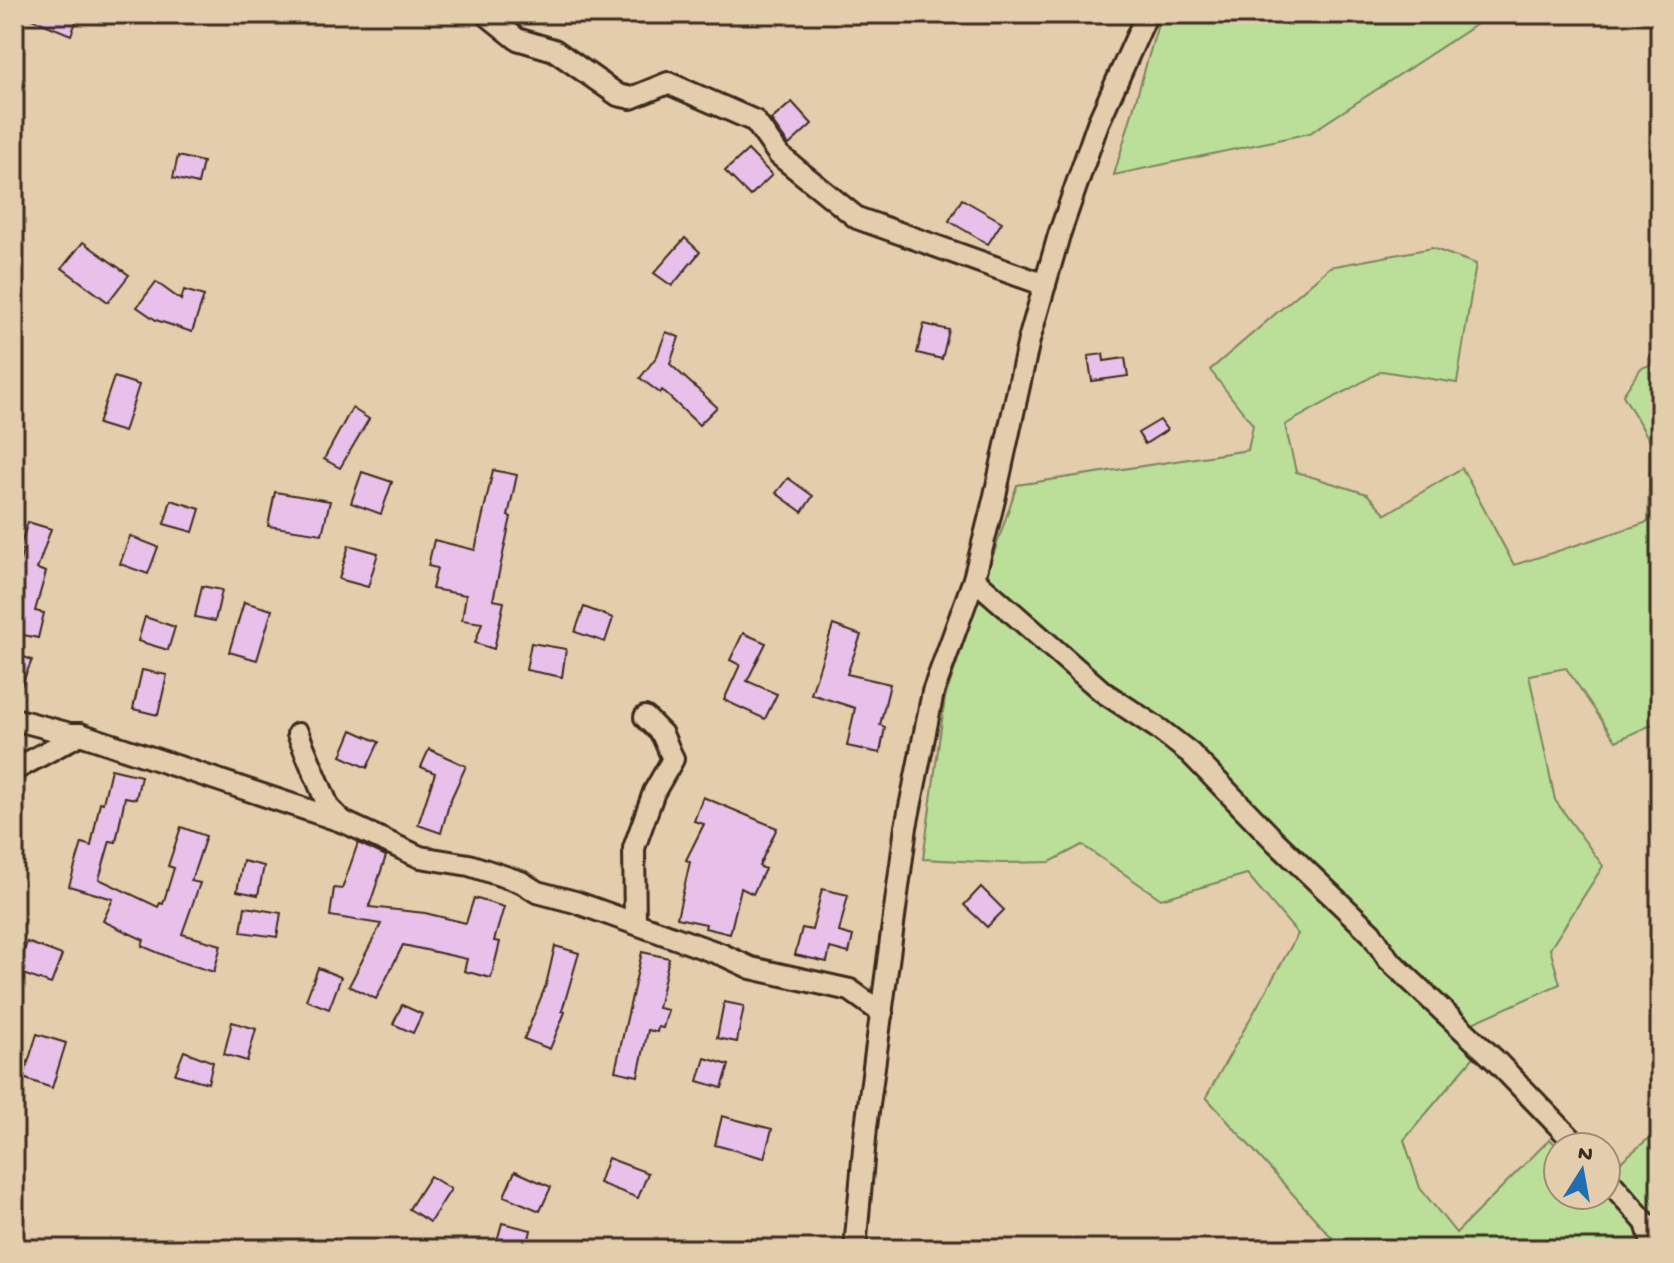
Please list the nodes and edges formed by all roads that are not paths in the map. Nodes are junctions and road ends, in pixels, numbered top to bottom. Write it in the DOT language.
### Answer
graph roads {
  1 [pos="486,14"];
  2 [pos="1147,14"];
  3 [pos="1045,285"];
  4 [pos="974,579"];
  5 [pos="645,717"];
  6 [pos="14,719"];
  7 [pos="80,734"];
  8 [pos="298,734"];
  9 [pos="14,770"];
  10 [pos="344,822"];
  11 [pos="635,923"];
  12 [pos="885,978"];
  13 [pos="850,990"];
  14 [pos="882,1013"];
  15 [pos="1564,1131"];
  16 [pos="1622,1195"];
  17 [pos="855,1249"];
  18 [pos="1654,1249"];
  1 -- 3 [label="street"];
  2 -- 3 [label="street"];
  3 -- 4 [label="street"];
  4 -- 12 [label="street"];
  4 -- 15 [label="street"];
  5 -- 11 [label="street"];
  6 -- 7 [label="street"];
  7 -- 9 [label="street"];
  7 -- 10 [label="street"];
  8 -- 10 [label="street"];
  10 -- 11 [label="street"];
  11 -- 13 [label="street"];
  12 -- 13 [label="street"];
  12 -- 14 [label="street"];
  13 -- 14 [label="street"];
  14 -- 17 [label="street"];
  16 -- 18 [label="street"];
}
